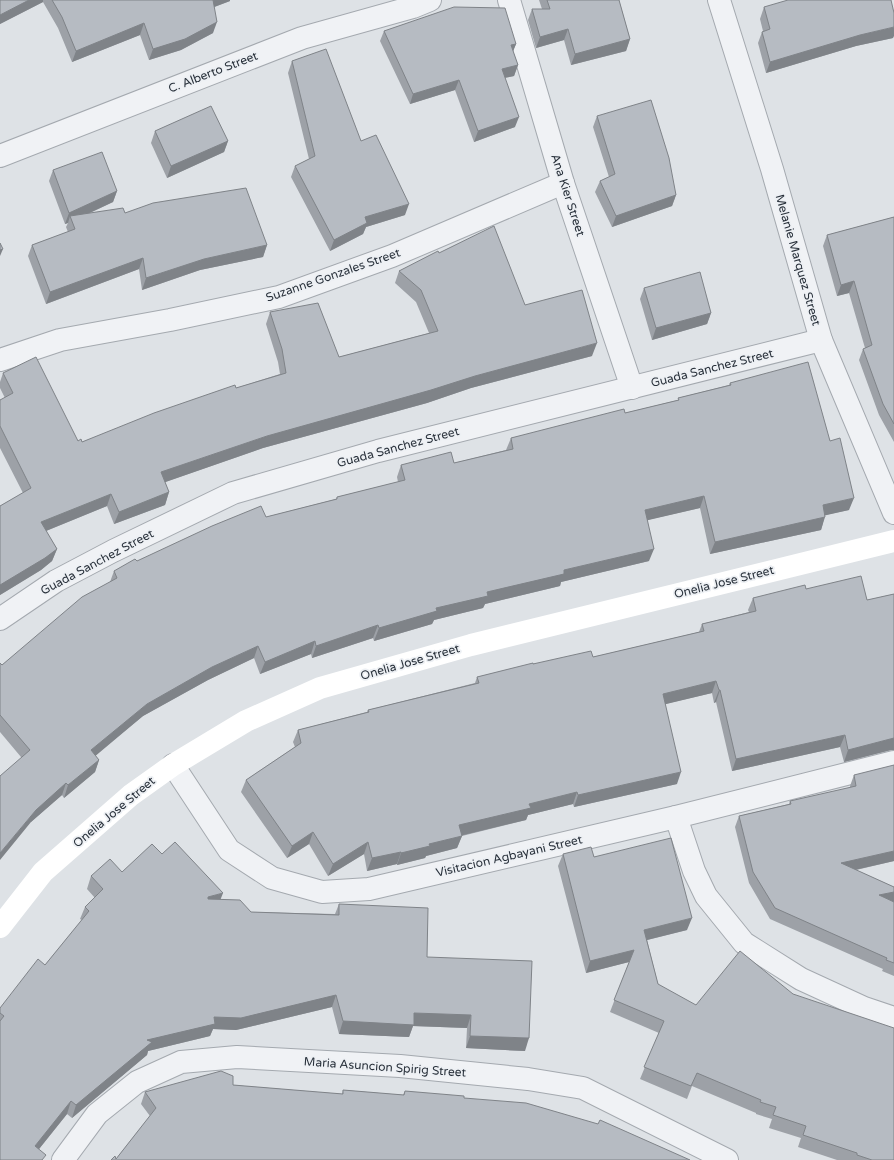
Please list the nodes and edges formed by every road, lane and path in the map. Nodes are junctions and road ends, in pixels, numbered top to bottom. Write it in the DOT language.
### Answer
graph roads {
  1 [pos="430,0"];
  2 [pos="509,0"];
  3 [pos="719,0"];
  4 [pos="0,156"];
  5 [pos="564,183"];
  6 [pos="821,340"];
  7 [pos="0,360"];
  8 [pos="632,388"];
  9 [pos="894,513"];
  10 [pos="894,541"];
  11 [pos="0,619"];
  12 [pos="894,762"];
  13 [pos="173,765"];
  14 [pos="676,817"];
  15 [pos="0,927"];
  16 [pos="894,1018"];
  17 [pos="64,1160"];
  18 [pos="727,1160"];
  1 -- 4 [label="street, C. Alberto Street"];
  2 -- 5 [label="street, Ana Kier Street"];
  3 -- 6 [label="street, Melanie Marquez Street"];
  5 -- 7 [label="street, Suzanne Gonzales Street"];
  5 -- 8 [label="street, Ana Kier Street"];
  6 -- 8 [label="street, Guada Sanchez Street"];
  6 -- 9 [label="street, Melanie Marquez Street"];
  8 -- 11 [label="street, Guada Sanchez Street"];
  10 -- 13 [label="main road, Onelia Jose Street"];
  12 -- 14 [label="street, Visitacion Agbayani Street"];
  13 -- 14 [label="street, Visitacion Agbayani Street"];
  13 -- 15 [label="main road, Onelia Jose Street"];
  14 -- 16 [label="street"];
  17 -- 18 [label="street, Maria Asuncion Spirig Street"];
}
